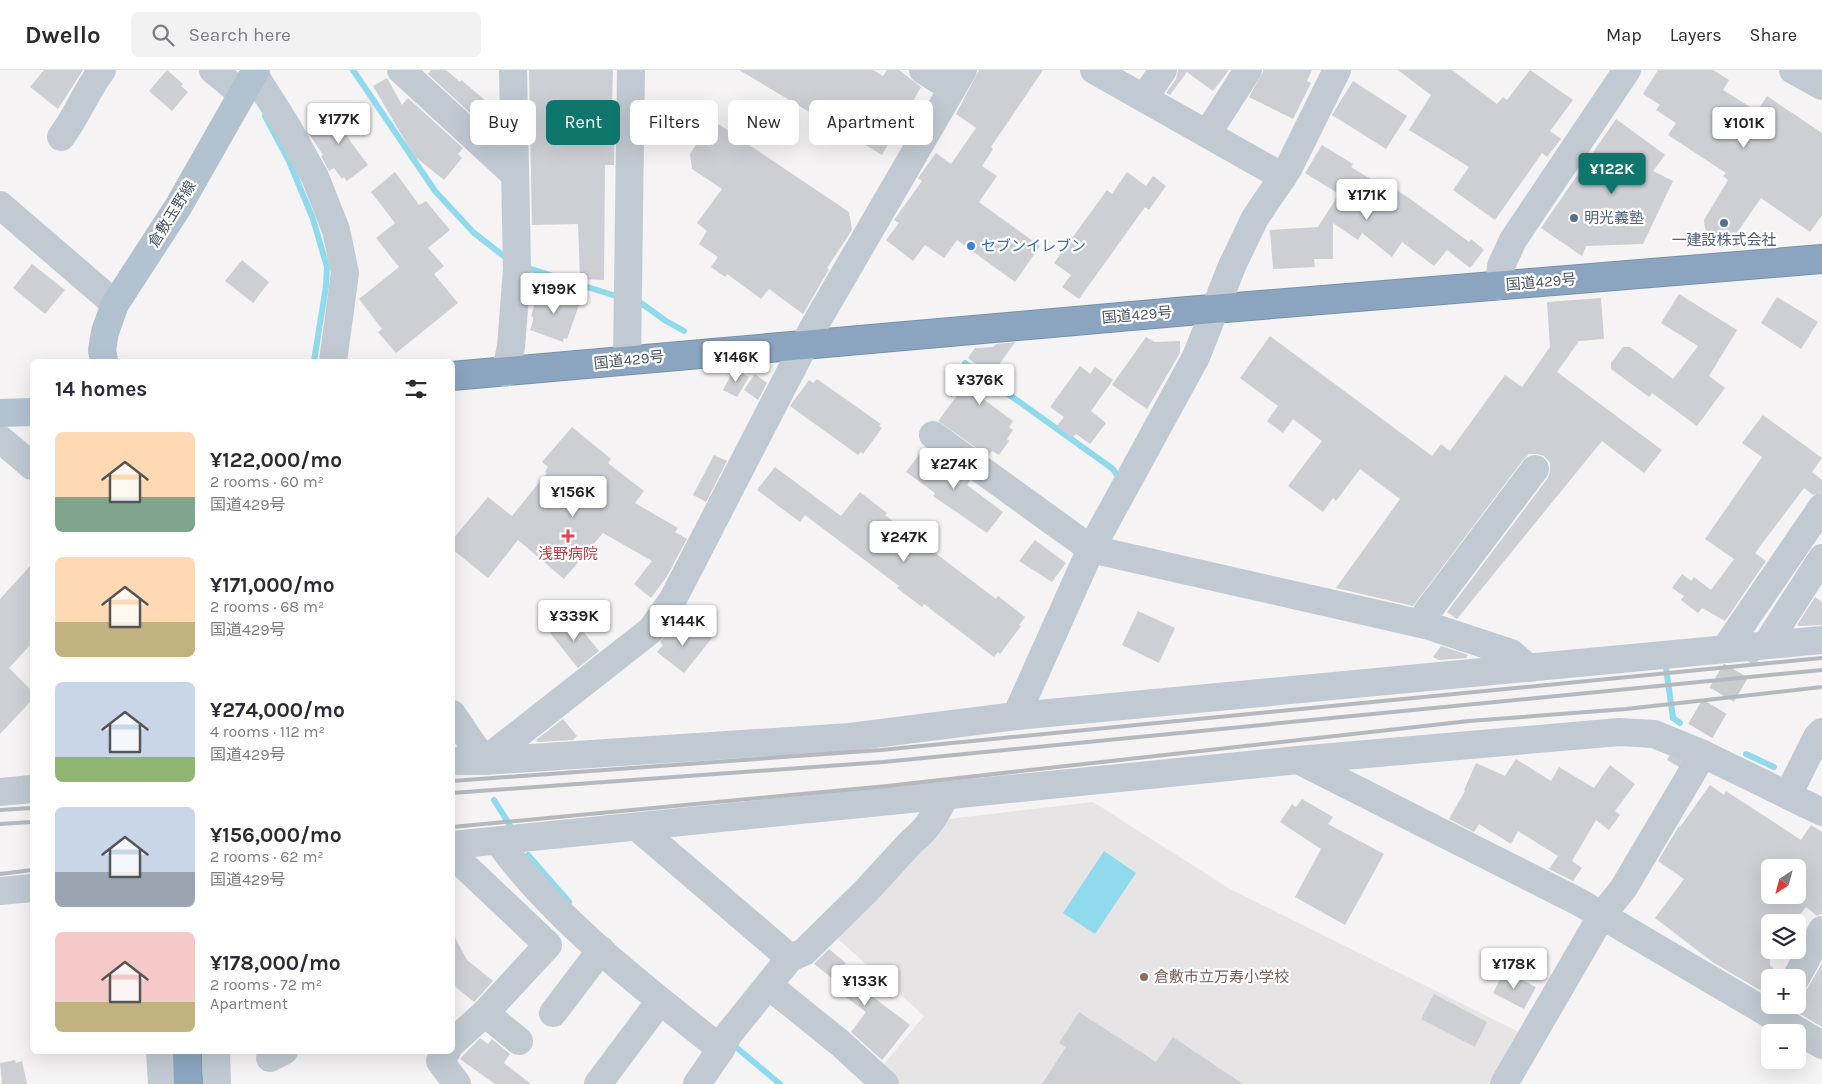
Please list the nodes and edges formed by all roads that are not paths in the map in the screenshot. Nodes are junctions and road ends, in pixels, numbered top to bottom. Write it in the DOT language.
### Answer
graph roads {
  1 [pos="102,70"];
  2 [pos="213,70"];
  3 [pos="401,70"];
  4 [pos="513,70"];
  5 [pos="631,70"];
  6 [pos="923,70"];
  7 [pos="1094,70"];
  8 [pos="1163,70"];
  9 [pos="1248,70"];
  10 [pos="1337,70"];
  11 [pos="1627,70"];
  12 [pos="1793,70"];
  13 [pos="958,79"];
  14 [pos="251,80"];
  15 [pos="1822,86"];
  16 [pos="1144,98"];
  17 [pos="1207,134"];
  18 [pos="61,137"];
  19 [pos="515,175"];
  20 [pos="1283,177"];
  21 [pos="0,205"];
  22 [pos="1822,259"];
  23 [pos="1499,286"];
  24 [pos="115,304"];
  25 [pos="1214,309"];
  26 [pos="806,343"];
  27 [pos="104,359"];
  28 [pos="333,359"];
  29 [pos="627,359"];
  30 [pos="505,373"];
  31 [pos="455,376"];
  32 [pos="30,412"];
  33 [pos="0,413"];
  34 [pos="933,435"];
  35 [pos="0,439"];
  36 [pos="30,464"];
  37 [pos="1535,469"];
  38 [pos="1822,507"];
  39 [pos="1822,537"];
  40 [pos="1091,549"];
  41 [pos="1822,558"];
  42 [pos="1426,620"];
  43 [pos="1764,635"];
  44 [pos="1822,640"];
  45 [pos="1725,649"];
  46 [pos="1528,668"];
  47 [pos="1016,716"];
  48 [pos="455,718"];
  49 [pos="1822,732"];
  50 [pos="1703,754"];
  51 [pos="1298,760"];
  52 [pos="455,761"];
  53 [pos="484,761"];
  54 [pos="1679,767"];
  55 [pos="30,789"];
  56 [pos="0,792"];
  57 [pos="1788,795"];
  58 [pos="945,796"];
  59 [pos="1822,812"];
  60 [pos="637,827"];
  61 [pos="498,841"];
  62 [pos="455,846"];
  63 [pos="455,857"];
  64 [pos="30,888"];
  65 [pos="0,892"];
  66 [pos="1598,913"];
  67 [pos="1822,930"];
  68 [pos="601,950"];
  69 [pos="790,958"];
  70 [pos="1801,969"];
  71 [pos="768,985"];
  72 [pos="660,1001"];
  73 [pos="1761,1002"];
  74 [pos="485,1013"];
  75 [pos="553,1013"];
  76 [pos="1781,1014"];
  77 [pos="455,1041"];
  78 [pos="519,1041"];
  79 [pos="724,1043"];
  80 [pos="1822,1045"];
  81 [pos="160,1054"];
  82 [pos="187,1054"];
  83 [pos="445,1054"];
  84 [pos="708,1080"];
  85 [pos="162,1084"];
  86 [pos="188,1084"];
  87 [pos="457,1084"];
  88 [pos="598,1084"];
  89 [pos="885,1084"];
  90 [pos="1504,1084"];
  1 -- 18 [label="street"];
  2 -- 14 [label="street"];
  3 -- 19 [label="street"];
  4 -- 19 [label="street"];
  5 -- 29 [label="street"];
  6 -- 13 [label="street"];
  7 -- 16 [label="street"];
  8 -- 16 [label="street"];
  9 -- 17 [label="street"];
  10 -- 20 [label="street"];
  11 -- 23 [label="street"];
  12 -- 15 [label="street"];
  13 -- 26 [label="street"];
  14 -- 24 [label="main road, 倉敷玉野線"];
  14 -- 28 [label="street"];
  16 -- 17 [label="street"];
  17 -- 20 [label="street"];
  19 -- 30 [label="street"];
  20 -- 25 [label="street"];
  21 -- 24 [label="street"];
  22 -- 23 [label="highway, 国道429号"];
  23 -- 25 [label="highway, 国道429号"];
  24 -- 27 [label="main road, 倉敷玉野線"];
  25 -- 26 [label="highway, 国道429号"];
  25 -- 40 [label="street"];
  26 -- 29 [label="highway, 国道429号"];
  26 -- 53 [label="street"];
  29 -- 30 [label="highway, 国道429号"];
  30 -- 31 [label="highway, 国道429号"];
  32 -- 33 [label="main road"];
  34 -- 40 [label="street"];
  35 -- 36 [label="street"];
  37 -- 42 [label="street"];
  38 -- 45 [label="street"];
  39 -- 43 [label="street"];
  40 -- 42 [label="street"];
  40 -- 47 [label="street"];
  41 -- 43 [label="street"];
  42 -- 46 [label="street"];
  43 -- 44 [label="street"];
  43 -- 45 [label="street"];
  45 -- 46 [label="street"];
  46 -- 47 [label="street"];
  47 -- 53 [label="street"];
  48 -- 53 [label="street"];
  49 -- 57 [label="street"];
  50 -- 51 [label="street"];
  50 -- 57 [label="street"];
  50 -- 66 [label="street"];
  51 -- 58 [label="street"];
  51 -- 66 [label="street"];
  52 -- 53 [label="street"];
  54 -- 66 [label="street"];
  55 -- 56 [label="street"];
  57 -- 59 [label="street"];
  58 -- 60 [label="street"];
  58 -- 69 [label="street"];
  60 -- 61 [label="street"];
  60 -- 69 [label="street"];
  61 -- 62 [label="street"];
  61 -- 68 [label="street"];
  63 -- 74 [label="street"];
  64 -- 65 [label="street"];
  66 -- 73 [label="street"];
  66 -- 90 [label="street"];
  67 -- 70 [label="street"];
  68 -- 72 [label="street"];
  68 -- 75 [label="street"];
  69 -- 71 [label="street"];
  71 -- 79 [label="street"];
  71 -- 89 [label="street"];
  72 -- 79 [label="street"];
  72 -- 88 [label="street"];
  74 -- 77 [label="street"];
  74 -- 78 [label="street"];
  76 -- 80 [label="street"];
  79 -- 84 [label="street"];
  81 -- 85 [label="street"];
  82 -- 86 [label="highway"];
  83 -- 87 [label="street"];
}
